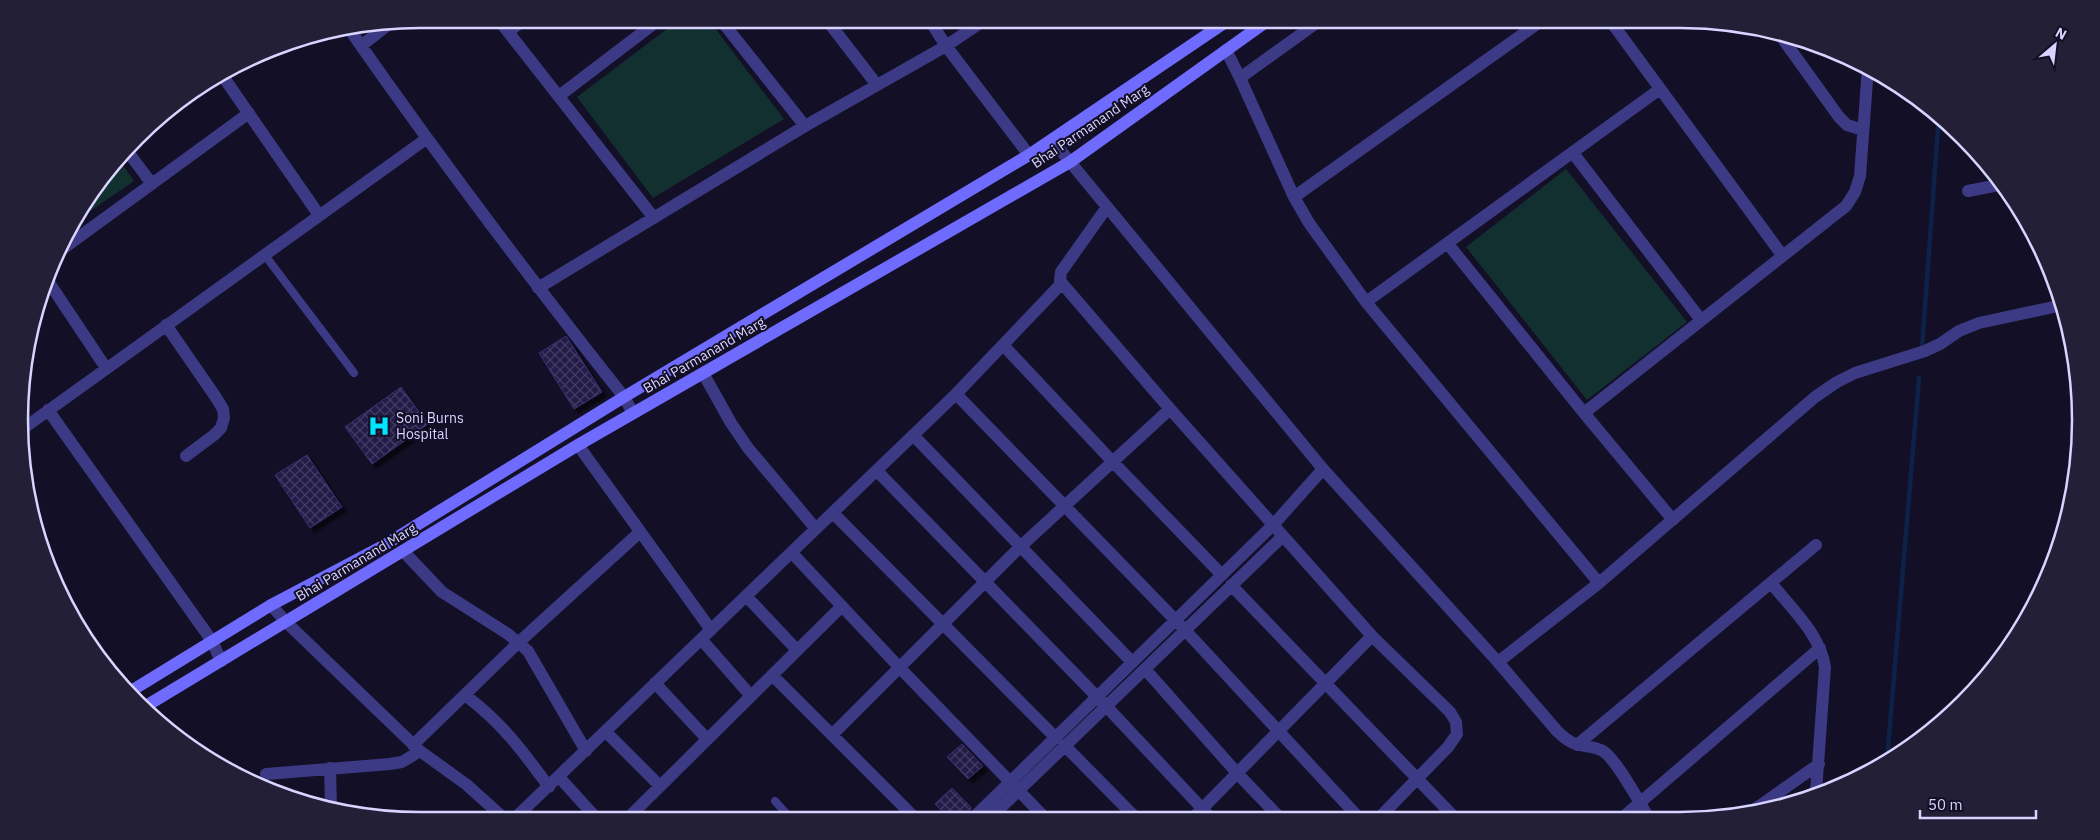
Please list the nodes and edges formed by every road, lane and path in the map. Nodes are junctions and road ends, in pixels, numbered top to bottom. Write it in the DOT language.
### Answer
graph roads {
  1 [pos="505,28"];
  2 [pos="513,28"];
  3 [pos="648,28"];
  4 [pos="727,28"];
  5 [pos="833,28"];
  6 [pos="935,28"];
  7 [pos="973,28"];
  8 [pos="1202,28"];
  9 [pos="1257,28"];
  10 [pos="1309,28"];
  11 [pos="1531,28"];
  12 [pos="1616,28"];
  13 [pos="382,29"];
  14 [pos="508,32"];
  15 [pos="352,34"];
  16 [pos="1785,42"];
  17 [pos="361,46"];
  18 [pos="946,46"];
  19 [pos="1226,50"];
  20 [pos="1867,75"];
  21 [pos="1240,78"];
  22 [pos="225,79"];
  23 [pos="878,85"];
  24 [pos="1660,89"];
  25 [pos="559,96"];
  26 [pos="249,113"];
  27 [pos="805,126"];
  28 [pos="1863,130"];
  29 [pos="426,139"];
  30 [pos="1052,140"];
  31 [pos="1573,153"];
  32 [pos="130,155"];
  33 [pos="1029,155"];
  34 [pos="1070,162"];
  35 [pos="152,184"];
  36 [pos="1994,186"];
  37 [pos="1968,191"];
  38 [pos="1294,196"];
  39 [pos="1106,207"];
  40 [pos="320,215"];
  41 [pos="654,218"];
  42 [pos="69,244"];
  43 [pos="1448,244"];
  44 [pos="264,254"];
  45 [pos="1782,255"];
  46 [pos="1062,283"];
  47 [pos="51,286"];
  48 [pos="538,288"];
  49 [pos="1366,302"];
  50 [pos="2056,307"];
  51 [pos="1701,320"];
  52 [pos="166,325"];
  53 [pos="1003,345"];
  54 [pos="106,368"];
  55 [pos="354,373"];
  56 [pos="703,373"];
  57 [pos="956,394"];
  58 [pos="624,396"];
  59 [pos="1170,408"];
  60 [pos="48,410"];
  61 [pos="633,413"];
  62 [pos="1584,414"];
  63 [pos="28,425"];
  64 [pos="913,436"];
  65 [pos="578,445"];
  66 [pos="186,456"];
  67 [pos="1112,461"];
  68 [pos="1323,469"];
  69 [pos="877,471"];
  70 [pos="1063,506"];
  71 [pos="833,513"];
  72 [pos="1673,520"];
  73 [pos="1274,524"];
  74 [pos="816,529"];
  75 [pos="640,532"];
  76 [pos="1283,536"];
  77 [pos="1816,544"];
  78 [pos="1020,547"];
  79 [pos="403,551"];
  80 [pos="792,553"];
  81 [pos="1221,574"];
  82 [pos="984,582"];
  83 [pos="1600,583"];
  84 [pos="1771,583"];
  85 [pos="1231,586"];
  86 [pos="746,596"];
  87 [pos="272,605"];
  88 [pos="842,606"];
  89 [pos="1175,620"];
  90 [pos="286,622"];
  91 [pos="943,624"];
  92 [pos="711,630"];
  93 [pos="1185,630"];
  94 [pos="1372,636"];
  95 [pos="701,639"];
  96 [pos="212,641"];
  97 [pos="519,642"];
  98 [pos="1820,648"];
  99 [pos="798,650"];
  100 [pos="221,662"];
  101 [pos="1132,662"];
  102 [pos="1498,662"];
  103 [pos="899,667"];
  104 [pos="1145,669"];
  105 [pos="772,675"];
  106 [pos="656,682"];
  107 [pos="1325,683"];
  108 [pos="134,690"];
  109 [pos="465,695"];
  110 [pos="751,696"];
  111 [pos="1097,696"];
  112 [pos="149,704"];
  113 [pos="1106,706"];
  114 [pos="606,732"];
  115 [pos="1278,732"];
  116 [pos="832,735"];
  117 [pos="708,739"];
  118 [pos="1060,741"];
  119 [pos="1577,745"];
  120 [pos="416,748"];
  121 [pos="586,751"];
  122 [pos="1819,764"];
  123 [pos="330,768"];
  124 [pos="1237,773"];
  125 [pos="266,774"];
  126 [pos="559,777"];
  127 [pos="1418,779"];
  128 [pos="1015,784"];
  129 [pos="660,786"];
  130 [pos="548,787"];
  131 [pos="1816,788"];
  132 [pos="775,801"];
  133 [pos="331,802"];
  134 [pos="1639,802"];
  135 [pos="1763,804"];
  136 [pos="1202,809"];
  137 [pos="498,812"];
  138 [pos="522,812"];
  139 [pos="591,812"];
  140 [pos="634,812"];
  141 [pos="785,812"];
  142 [pos="909,812"];
  143 [pos="981,812"];
  144 [pos="994,812"];
  145 [pos="1040,812"];
  146 [pos="1130,812"];
  147 [pos="1199,812"];
  148 [pos="1205,812"];
  149 [pos="1274,812"];
  150 [pos="1353,812"];
  151 [pos="1385,812"];
  152 [pos="1450,812"];
  153 [pos="1628,812"];
  154 [pos="1645,812"];
  1 -- 14 [label="street"];
  2 -- 14 [label="street"];
  3 -- 25 [label="street"];
  4 -- 27 [label="street"];
  5 -- 23 [label="street"];
  6 -- 18 [label="street"];
  7 -- 18 [label="street"];
  8 -- 30 [label="street, Bhai Parmanand Marg"];
  9 -- 19 [label="street, Bhai Parmanand Marg"];
  10 -- 21 [label="street"];
  11 -- 38 [label="street"];
  12 -- 24 [label="street"];
  13 -- 17 [label="street"];
  14 -- 25 [label="street"];
  15 -- 17 [label="street"];
  16 -- 28 [label="street"];
  17 -- 29 [label="street"];
  18 -- 23 [label="street"];
  18 -- 33 [label="street"];
  19 -- 21 [label="street"];
  19 -- 34 [label="street, Bhai Parmanand Marg"];
  20 -- 28 [label="street"];
  21 -- 38 [label="street"];
  22 -- 26 [label="street"];
  23 -- 27 [label="street"];
  24 -- 31 [label="street"];
  24 -- 45 [label="street"];
  25 -- 41 [label="street"];
  26 -- 35 [label="street"];
  26 -- 40 [label="street"];
  27 -- 41 [label="street"];
  28 -- 45 [label="street"];
  29 -- 40 [label="street"];
  29 -- 48 [label="street"];
  30 -- 33 [label="street, Bhai Parmanand Marg"];
  30 -- 34 [label="street"];
  31 -- 43 [label="street"];
  31 -- 51 [label="street"];
  32 -- 35 [label="street"];
  33 -- 58 [label="street, Bhai Parmanand Marg"];
  34 -- 39 [label="street"];
  34 -- 56 [label="street, Bhai Parmanand Marg"];
  35 -- 42 [label="street"];
  36 -- 37 [label="street"];
  38 -- 49 [label="street"];
  39 -- 46 [label="street"];
  39 -- 68 [label="street"];
  40 -- 44 [label="street"];
  41 -- 48 [label="street"];
  43 -- 49 [label="street"];
  43 -- 62 [label="street"];
  44 -- 52 [label="street"];
  44 -- 55 [label="lane"];
  45 -- 51 [label="street"];
  46 -- 53 [label="street"];
  46 -- 59 [label="street"];
  47 -- 54 [label="street"];
  48 -- 58 [label="street"];
  49 -- 83 [label="street"];
  50 -- 72 [label="street"];
  51 -- 62 [label="street"];
  52 -- 54 [label="street"];
  52 -- 66 [label="street"];
  53 -- 57 [label="street"];
  53 -- 67 [label="street"];
  54 -- 60 [label="street"];
  56 -- 61 [label="street, Bhai Parmanand Marg"];
  56 -- 74 [label="street"];
  57 -- 64 [label="street"];
  57 -- 70 [label="street"];
  58 -- 61 [label="street"];
  58 -- 87 [label="street, Bhai Parmanand Marg"];
  59 -- 67 [label="street"];
  59 -- 73 [label="street"];
  60 -- 63 [label="street"];
  60 -- 96 [label="street"];
  61 -- 65 [label="street, Bhai Parmanand Marg"];
  62 -- 72 [label="street"];
  64 -- 69 [label="street"];
  64 -- 78 [label="street"];
  65 -- 75 [label="street"];
  65 -- 79 [label="street, Bhai Parmanand Marg"];
  67 -- 70 [label="street"];
  67 -- 81 [label="street"];
  68 -- 73 [label="street"];
  68 -- 102 [label="street"];
  69 -- 71 [label="street"];
  69 -- 82 [label="street"];
  70 -- 78 [label="street"];
  70 -- 89 [label="street"];
  71 -- 74 [label="street"];
  71 -- 91 [label="street"];
  72 -- 83 [label="street"];
  73 -- 76 [label="street"];
  73 -- 81 [label="street"];
  74 -- 80 [label="street"];
  75 -- 92 [label="street"];
  75 -- 97 [label="street"];
  76 -- 85 [label="street"];
  76 -- 94 [label="street"];
  77 -- 84 [label="street"];
  78 -- 82 [label="street"];
  78 -- 101 [label="street"];
  79 -- 90 [label="street, Bhai Parmanand Marg"];
  79 -- 97 [label="street"];
  80 -- 86 [label="street"];
  80 -- 88 [label="street"];
  81 -- 89 [label="street"];
  82 -- 91 [label="street"];
  82 -- 111 [label="street"];
  83 -- 102 [label="street"];
  84 -- 98 [label="street"];
  84 -- 119 [label="street"];
  85 -- 93 [label="street"];
  85 -- 107 [label="street"];
  86 -- 92 [label="street"];
  86 -- 99 [label="street"];
  87 -- 90 [label="street"];
  87 -- 96 [label="street, Bhai Parmanand Marg"];
  88 -- 99 [label="street"];
  88 -- 103 [label="street"];
  89 -- 93 [label="street"];
  89 -- 101 [label="street"];
  90 -- 100 [label="street, Bhai Parmanand Marg"];
  90 -- 120 [label="street"];
  91 -- 103 [label="street"];
  91 -- 118 [label="street"];
  92 -- 95 [label="street"];
  93 -- 104 [label="street"];
  93 -- 115 [label="street"];
  94 -- 107 [label="street"];
  94 -- 127 [label="street"];
  95 -- 106 [label="street"];
  95 -- 110 [label="street"];
  96 -- 100 [label="street"];
  96 -- 108 [label="street, Bhai Parmanand Marg"];
  97 -- 109 [label="street"];
  97 -- 121 [label="street"];
  98 -- 122 [label="street"];
  98 -- 134 [label="street"];
  99 -- 105 [label="street"];
  100 -- 112 [label="street, Bhai Parmanand Marg"];
  101 -- 111 [label="street"];
  102 -- 119 [label="street"];
  103 -- 116 [label="street"];
  103 -- 128 [label="street"];
  104 -- 113 [label="street"];
  104 -- 124 [label="street"];
  105 -- 110 [label="street"];
  105 -- 116 [label="street"];
  106 -- 114 [label="street"];
  106 -- 117 [label="street"];
  107 -- 115 [label="street"];
  107 -- 127 [label="street"];
  109 -- 120 [label="street"];
  109 -- 130 [label="street"];
  110 -- 117 [label="street"];
  111 -- 113 [label="street"];
  111 -- 118 [label="street"];
  113 -- 118 [label="street"];
  113 -- 136 [label="street"];
  114 -- 121 [label="street"];
  114 -- 129 [label="street"];
  115 -- 124 [label="street"];
  115 -- 150 [label="street"];
  116 -- 142 [label="street"];
  117 -- 129 [label="street"];
  118 -- 128 [label="street"];
  118 -- 146 [label="street"];
  119 -- 134 [label="street"];
  120 -- 123 [label="street"];
  120 -- 137 [label="street"];
  121 -- 126 [label="street"];
  122 -- 131 [label="street"];
  122 -- 135 [label="street"];
  123 -- 125 [label="street"];
  123 -- 133 [label="street"];
  124 -- 136 [label="street"];
  124 -- 149 [label="street"];
  126 -- 130 [label="street"];
  126 -- 139 [label="street"];
  127 -- 151 [label="street"];
  127 -- 152 [label="street"];
  128 -- 143 [label="street"];
  128 -- 144 [label="street"];
  128 -- 145 [label="street"];
  129 -- 140 [label="street"];
  130 -- 138 [label="street"];
  132 -- 141 [label="lane"];
  134 -- 153 [label="street"];
  134 -- 154 [label="street"];
  136 -- 147 [label="street"];
  136 -- 148 [label="street"];
}
